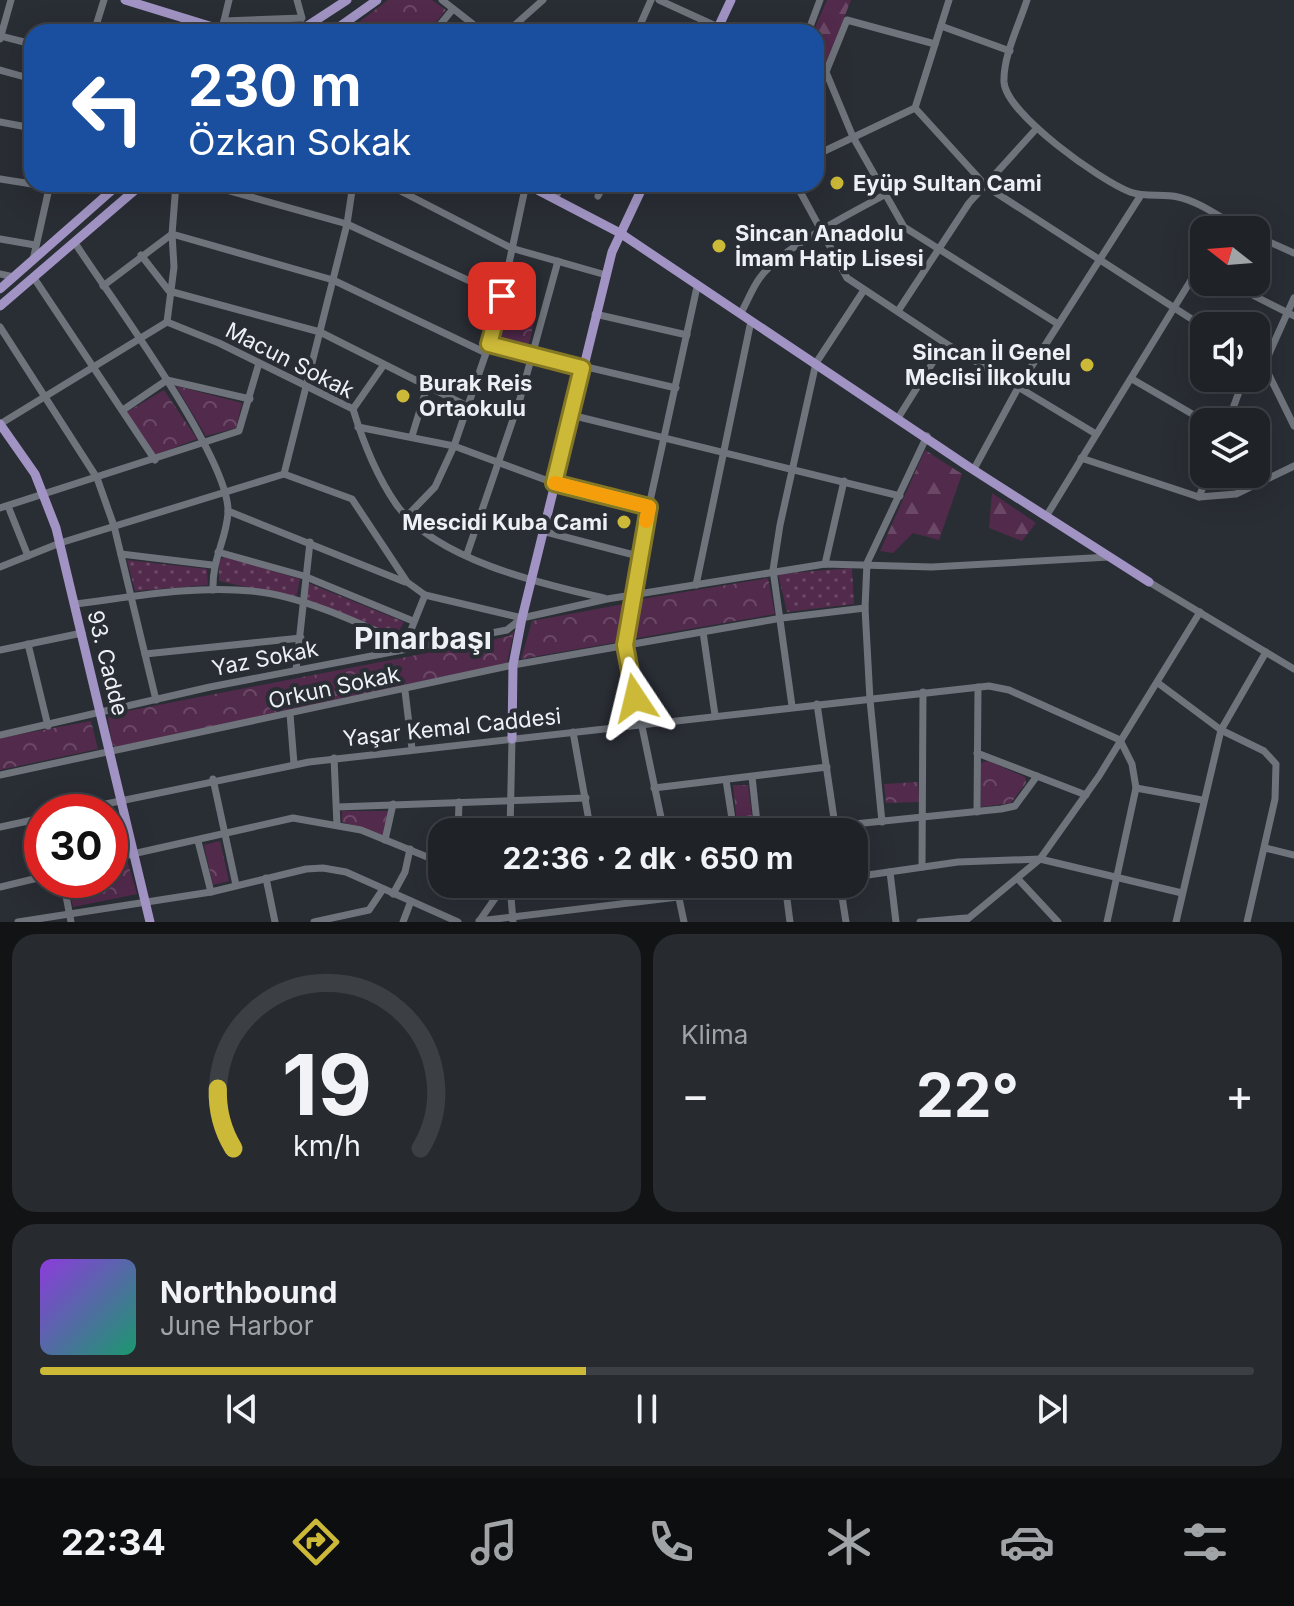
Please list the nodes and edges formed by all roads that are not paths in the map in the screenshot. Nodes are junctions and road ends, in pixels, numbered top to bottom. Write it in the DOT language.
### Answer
graph roads {
  1 [pos="11,0"];
  2 [pos="104,0"];
  3 [pos="125,0"];
  4 [pos="229,0"];
  5 [pos="297,0"];
  6 [pos="347,0"];
  7 [pos="377,0"];
  8 [pos="442,0"];
  9 [pos="543,0"];
  10 [pos="651,0"];
  11 [pos="659,0"];
  12 [pos="731,0"];
  13 [pos="820,0"];
  14 [pos="949,0"];
  15 [pos="1027,0"];
  16 [pos="453,9"];
  17 [pos="96,24"];
  18 [pos="198,24"];
  19 [pos="216,24"];
  20 [pos="253,24"];
  21 [pos="311,24"];
  22 [pos="344,24"];
  23 [pos="441,24"];
  24 [pos="473,24"];
  25 [pos="516,24"];
  26 [pos="640,24"];
  27 [pos="705,24"];
  28 [pos="720,24"];
  29 [pos="811,24"];
  30 [pos="941,26"];
  31 [pos="0,37"];
  32 [pos="24,42"];
  33 [pos="935,44"];
  34 [pos="1010,51"];
  35 [pos="0,70"];
  36 [pos="826,72"];
  37 [pos="24,77"];
  38 [pos="915,108"];
  39 [pos="0,122"];
  40 [pos="24,126"];
  41 [pos="1037,128"];
  42 [pos="853,137"];
  43 [pos="824,151"];
  44 [pos="0,179"];
  45 [pos="24,183"];
  46 [pos="987,187"];
  47 [pos="47,192"];
  48 [pos="110,192"];
  49 [pos="133,192"];
  50 [pos="175,192"];
  51 [pos="233,192"];
  52 [pos="352,192"];
  53 [pos="402,192"];
  54 [pos="524,192"];
  55 [pos="543,192"];
  56 [pos="558,192"];
  57 [pos="600,192"];
  58 [pos="640,192"];
  59 [pos="800,192"];
  60 [pos="886,194"];
  61 [pos="1141,195"];
  62 [pos="598,196"];
  63 [pos="555,198"];
  64 [pos="1215,216"];
  65 [pos="347,224"];
  66 [pos="821,230"];
  67 [pos="620,233"];
  68 [pos="172,234"];
  69 [pos="0,239"];
  70 [pos="1270,242"];
  71 [pos="75,243"];
  72 [pos="35,245"];
  73 [pos="511,248"];
  74 [pos="937,251"];
  75 [pos="1294,253"];
  76 [pos="141,255"];
  77 [pos="32,261"];
  78 [pos="558,261"];
  79 [pos="1099,261"];
  80 [pos="0,274"];
  81 [pos="606,275"];
  82 [pos="14,277"];
  83 [pos="34,278"];
  84 [pos="333,280"];
  85 [pos="1190,285"];
  86 [pos="103,286"];
  87 [pos="697,287"];
  88 [pos="0,289"];
  89 [pos="864,290"];
  90 [pos="169,291"];
  91 [pos="502,296"];
  92 [pos="1256,296"];
  93 [pos="1294,298"];
  94 [pos="0,306"];
  95 [pos="1174,308"];
  96 [pos="898,311"];
  97 [pos="741,313"];
  98 [pos="1291,313"];
  99 [pos="595,314"];
  100 [pos="1190,318"];
  101 [pos="751,321"];
  102 [pos="167,322"];
  103 [pos="1058,324"];
  104 [pos="0,327"];
  105 [pos="320,332"];
  106 [pos="687,335"];
  107 [pos="137,338"];
  108 [pos="945,343"];
  109 [pos="1270,343"];
  110 [pos="487,349"];
  111 [pos="532,355"];
  112 [pos="259,363"];
  113 [pos="816,363"];
  114 [pos="94,366"];
  115 [pos="383,366"];
  116 [pos="582,368"];
  117 [pos="1132,379"];
  118 [pos="167,380"];
  119 [pos="1270,381"];
  120 [pos="1019,386"];
  121 [pos="305,387"];
  122 [pos="427,387"];
  123 [pos="676,388"];
  124 [pos="46,396"];
  125 [pos="250,399"];
  126 [pos="1294,400"];
  127 [pos="1284,405"];
  128 [pos="467,406"];
  129 [pos="353,409"];
  130 [pos="123,410"];
  131 [pos="1190,413"];
  132 [pos="571,415"];
  133 [pos="898,418"];
  134 [pos="0,424"];
  135 [pos="1294,426"];
  136 [pos="358,427"];
  137 [pos="1096,434"];
  138 [pos="412,436"];
  139 [pos="927,436"];
  140 [pos="666,438"];
  141 [pos="204,441"];
  142 [pos="454,446"];
  143 [pos="725,452"];
  144 [pos="1081,458"];
  145 [pos="155,460"];
  146 [pos="499,463"];
  147 [pos="1294,466"];
  148 [pos="791,467"];
  149 [pos="974,469"];
  150 [pos="284,474"];
  151 [pos="97,478"];
  152 [pos="844,481"];
  153 [pos="554,483"];
  154 [pos="1203,488"];
  155 [pos="224,492"];
  156 [pos="43,495"];
  157 [pos="900,496"];
  158 [pos="1199,497"];
  159 [pos="4,507"];
  160 [pos="649,507"];
  161 [pos="228,511"];
  162 [pos="408,515"];
  163 [pos="1047,515"];
  164 [pos="114,526"];
  165 [pos="542,531"];
  166 [pos="310,542"];
  167 [pos="60,543"];
  168 [pos="218,552"];
  169 [pos="121,554"];
  170 [pos="467,554"];
  171 [pos="28,556"];
  172 [pos="638,556"];
  173 [pos="1110,557"];
  174 [pos="867,563"];
  175 [pos="825,564"];
  176 [pos="212,565"];
  177 [pos="0,567"];
  178 [pos="773,570"];
  179 [pos="304,576"];
  180 [pos="532,581"];
  181 [pos="407,582"];
  182 [pos="1149,582"];
  183 [pos="696,585"];
  184 [pos="213,590"];
  185 [pos="425,595"];
  186 [pos="131,597"];
  187 [pos="632,598"];
  188 [pos="607,599"];
  189 [pos="302,603"];
  190 [pos="75,604"];
  191 [pos="865,608"];
  192 [pos="1200,612"];
  193 [pos="522,618"];
  194 [pos="782,618"];
  195 [pos="413,621"];
  196 [pos="703,632"];
  197 [pos="82,633"];
  198 [pos="301,638"];
  199 [pos="28,644"];
  200 [pos="405,645"];
  201 [pos="625,645"];
  202 [pos="414,648"];
  203 [pos="0,650"];
  204 [pos="1266,652"];
  205 [pos="145,654"];
  206 [pos="513,665"];
  207 [pos="1294,669"];
  208 [pos="296,670"];
  209 [pos="1158,683"];
  210 [pos="978,687"];
  211 [pos="405,691"];
  212 [pos="923,692"];
  213 [pos="156,700"];
  214 [pos="870,700"];
  215 [pos="817,704"];
  216 [pos="792,706"];
  217 [pos="101,713"];
  218 [pos="290,714"];
  219 [pos="715,715"];
  220 [pos="639,724"];
  221 [pos="48,726"];
  222 [pos="1221,730"];
  223 [pos="573,732"];
  224 [pos="0,735"];
  225 [pos="512,739"];
  226 [pos="1120,740"];
  227 [pos="412,749"];
  228 [pos="110,751"];
  229 [pos="977,753"];
  230 [pos="334,758"];
  231 [pos="294,764"];
  232 [pos="827,767"];
  233 [pos="0,775"];
  234 [pos="1037,776"];
  235 [pos="752,777"];
  236 [pos="213,779"];
  237 [pos="726,780"];
  238 [pos="654,788"];
  239 [pos="1136,788"];
  240 [pos="122,794"];
  241 [pos="1086,795"];
  242 [pos="128,798"];
  243 [pos="586,798"];
  244 [pos="1202,800"];
  245 [pos="511,801"];
  246 [pos="459,802"];
  247 [pos="393,804"];
  248 [pos="337,807"];
  249 [pos="977,812"];
  250 [pos="922,817"];
  251 [pos="458,818"];
  252 [pos="510,818"];
  253 [pos="589,818"];
  254 [pos="661,818"];
  255 [pos="732,818"];
  256 [pos="756,818"];
  257 [pos="835,818"];
  258 [pos="24,822"];
  259 [pos="882,822"];
  260 [pos="868,824"];
  261 [pos="337,825"];
  262 [pos="128,826"];
  263 [pos="0,827"];
  264 [pos="225,834"];
  265 [pos="385,840"];
  266 [pos="198,841"];
  267 [pos="1265,848"];
  268 [pos="410,849"];
  269 [pos="133,854"];
  270 [pos="128,855"];
  271 [pos="1294,855"];
  272 [pos="428,857"];
  273 [pos="1040,859"];
  274 [pos="922,867"];
  275 [pos="890,872"];
  276 [pos="868,875"];
  277 [pos="1117,877"];
  278 [pos="266,878"];
  279 [pos="1018,879"];
  280 [pos="24,881"];
  281 [pos="236,885"];
  282 [pos="0,887"];
  283 [pos="383,889"];
  284 [pos="211,892"];
  285 [pos="1182,893"];
  286 [pos="393,894"];
  287 [pos="66,898"];
  288 [pos="497,898"];
  289 [pos="510,898"];
  290 [pos="672,898"];
  291 [pos="679,898"];
  292 [pos="787,898"];
  293 [pos="842,898"];
  294 [pos="145,901"];
  295 [pos="411,901"];
  296 [pos="69,912"];
  297 [pos="529,919"];
  298 [pos="971,919"];
  299 [pos="328,920"];
  300 [pos="512,920"];
  301 [pos="18,922"];
  302 [pos="71,922"];
  303 [pos="150,922"];
  304 [pos="275,922"];
  305 [pos="314,922"];
  306 [pos="403,922"];
  307 [pos="458,922"];
  308 [pos="479,922"];
  309 [pos="684,922"];
  310 [pos="790,922"];
  311 [pos="846,922"];
  312 [pos="896,922"];
  313 [pos="920,922"];
  314 [pos="1058,922"];
  315 [pos="1107,922"];
  316 [pos="1176,922"];
  317 [pos="1247,922"];
  1 -- 31 [label="street"];
  2 -- 17 [label="street"];
  3 -- 18 [label="main road"];
  4 -- 19 [label="street"];
  5 -- 20 [label="street"];
  6 -- 21 [label="main road"];
  7 -- 22 [label="main road"];
  8 -- 16 [label="street"];
  9 -- 25 [label="street"];
  10 -- 26 [label="street"];
  11 -- 27 [label="street"];
  12 -- 28 [label="main road"];
  13 -- 29 [label="street"];
  14 -- 30 [label="street"];
  15 -- 34 [label="street"];
  16 -- 23 [label="street"];
  16 -- 24 [label="street"];
  30 -- 33 [label="street"];
  30 -- 34 [label="street"];
  31 -- 32 [label="street"];
  33 -- 36 [label="street"];
  33 -- 38 [label="street"];
  34 -- 41 [label="street"];
  35 -- 37 [label="street"];
  36 -- 42 [label="street"];
  38 -- 42 [label="street"];
  38 -- 46 [label="street"];
  39 -- 40 [label="street"];
  41 -- 46 [label="street"];
  41 -- 61 [label="street"];
  42 -- 43 [label="street"];
  42 -- 60 [label="street"];
  44 -- 45 [label="street"];
  46 -- 74 [label="street"];
  46 -- 79 [label="street"];
  47 -- 72 [label="street"];
  48 -- 77 [label="main road"];
  49 -- 71 [label="main road"];
  50 -- 68 [label="street"];
  51 -- 65 [label="street"];
  52 -- 65 [label="street"];
  53 -- 73 [label="street"];
  54 -- 73 [label="street"];
  55 -- 63 [label="main road"];
  56 -- 63 [label="street"];
  57 -- 62 [label="street"];
  58 -- 67 [label="main road"];
  59 -- 66 [label="street"];
  60 -- 66 [label="street"];
  60 -- 74 [label="street"];
  61 -- 64 [label="street"];
  61 -- 79 [label="street"];
  63 -- 67 [label="main road"];
  65 -- 84 [label="street"];
  65 -- 91 [label="street"];
  66 -- 89 [label="street"];
  66 -- 97 [label="street"];
  67 -- 81 [label="main road"];
  67 -- 87 [label="main road"];
  68 -- 76 [label="street"];
  68 -- 84 [label="street"];
  68 -- 90 [label="street"];
  69 -- 72 [label="street"];
  70 -- 75 [label="street"];
  71 -- 83 [label="main road"];
  71 -- 86 [label="street"];
  72 -- 77 [label="street"];
  73 -- 78 [label="street"];
  73 -- 91 [label="street"];
  74 -- 96 [label="street"];
  74 -- 103 [label="street"];
  76 -- 86 [label="street"];
  76 -- 90 [label="street"];
  77 -- 82 [label="main road"];
  78 -- 81 [label="street"];
  78 -- 111 [label="street"];
  79 -- 95 [label="street"];
  79 -- 103 [label="street"];
  80 -- 82 [label="street"];
  81 -- 99 [label="main road"];
  82 -- 88 [label="main road"];
  83 -- 94 [label="main road"];
  83 -- 114 [label="street"];
  84 -- 105 [label="street"];
  84 -- 110 [label="street"];
  85 -- 95 [label="street"];
  86 -- 107 [label="street"];
  87 -- 97 [label="main road"];
  87 -- 106 [label="street"];
  89 -- 96 [label="street"];
  89 -- 113 [label="street"];
  90 -- 102 [label="street"];
  90 -- 105 [label="street"];
  91 -- 110 [label="street"];
  92 -- 98 [label="street"];
  93 -- 98 [label="street"];
  95 -- 100 [label="street"];
  95 -- 117 [label="street"];
  96 -- 108 [label="street"];
  97 -- 101 [label="main road"];
  98 -- 109 [label="street"];
  99 -- 106 [label="street"];
  99 -- 116 [label="main road"];
  101 -- 113 [label="main road"];
  101 -- 143 [label="street"];
  102 -- 107 [label="street"];
  102 -- 112 [label="street, Macun Sokak"];
  103 -- 120 [label="street"];
  104 -- 124 [label="street"];
  105 -- 115 [label="street"];
  105 -- 121 [label="street"];
  106 -- 123 [label="street"];
  107 -- 114 [label="street"];
  107 -- 118 [label="street"];
  108 -- 120 [label="street"];
  108 -- 133 [label="street"];
  110 -- 111 [label="street"];
  110 -- 128 [label="street"];
  111 -- 116 [label="street"];
  111 -- 146 [label="street"];
  112 -- 121 [label="street, Macun Sokak"];
  112 -- 125 [label="street"];
  113 -- 133 [label="main road"];
  113 -- 148 [label="street"];
  114 -- 124 [label="street"];
  114 -- 130 [label="street"];
  115 -- 122 [label="street"];
  115 -- 129 [label="street"];
  116 -- 123 [label="street"];
  116 -- 132 [label="main road"];
  117 -- 131 [label="street"];
  117 -- 137 [label="street"];
  118 -- 125 [label="street"];
  118 -- 130 [label="street"];
  118 -- 141 [label="street"];
  119 -- 127 [label="street"];
  120 -- 137 [label="street"];
  120 -- 149 [label="street"];
  121 -- 129 [label="street, Macun Sokak"];
  121 -- 150 [label="street"];
  122 -- 128 [label="street"];
  122 -- 138 [label="street"];
  123 -- 140 [label="street"];
  124 -- 134 [label="street"];
  124 -- 151 [label="street"];
  125 -- 141 [label="street"];
  126 -- 127 [label="street"];
  127 -- 135 [label="street"];
  128 -- 142 [label="street"];
  129 -- 136 [label="street, Macun Sokak"];
  130 -- 145 [label="street"];
  132 -- 140 [label="street"];
  132 -- 153 [label="main road"];
  133 -- 139 [label="main road"];
  134 -- 156 [label="main road, 93. Cadde"];
  136 -- 138 [label="street"];
  136 -- 162 [label="street, Macun Sokak"];
  137 -- 144 [label="street"];
  138 -- 142 [label="street"];
  139 -- 149 [label="main road"];
  139 -- 157 [label="street"];
  140 -- 143 [label="street"];
  140 -- 160 [label="street"];
  141 -- 145 [label="street"];
  141 -- 155 [label="street"];
  142 -- 146 [label="street"];
  142 -- 162 [label="street"];
  143 -- 148 [label="street"];
  143 -- 183 [label="street"];
  144 -- 158 [label="street"];
  144 -- 163 [label="street"];
  145 -- 151 [label="street"];
  146 -- 153 [label="street"];
  146 -- 170 [label="street"];
  147 -- 158 [label="street"];
  148 -- 152 [label="street"];
  148 -- 178 [label="street"];
  149 -- 163 [label="main road"];
  150 -- 155 [label="street"];
  150 -- 181 [label="street"];
  151 -- 156 [label="street"];
  151 -- 164 [label="street"];
  152 -- 157 [label="street"];
  152 -- 175 [label="street"];
  153 -- 160 [label="street"];
  153 -- 165 [label="main road"];
  154 -- 158 [label="street"];
  155 -- 161 [label="street"];
  155 -- 164 [label="street"];
  156 -- 159 [label="street"];
  156 -- 167 [label="main road, 93. Cadde"];
  157 -- 174 [label="street"];
  159 -- 171 [label="street"];
  160 -- 172 [label="street"];
  161 -- 166 [label="street"];
  161 -- 168 [label="street"];
  162 -- 170 [label="street, Macun Sokak"];
  163 -- 173 [label="main road"];
  164 -- 167 [label="street"];
  164 -- 169 [label="street"];
  165 -- 172 [label="street"];
  165 -- 180 [label="main road"];
  166 -- 179 [label="street"];
  166 -- 181 [label="street"];
  167 -- 171 [label="street"];
  167 -- 190 [label="main road, 93. Cadde"];
  168 -- 176 [label="street"];
  168 -- 179 [label="street"];
  169 -- 176 [label="street"];
  169 -- 186 [label="street"];
  170 -- 180 [label="street, Macun Sokak"];
  171 -- 177 [label="street"];
  172 -- 187 [label="street"];
  173 -- 174 [label="street, Yaz Sokak"];
  173 -- 182 [label="main road"];
  174 -- 175 [label="street, Yaz Sokak"];
  174 -- 191 [label="street"];
  175 -- 178 [label="street, Yaz Sokak"];
  176 -- 184 [label="street"];
  178 -- 183 [label="street, Yaz Sokak"];
  178 -- 194 [label="street"];
  179 -- 189 [label="street"];
  179 -- 195 [label="street"];
  180 -- 188 [label="street, Macun Sokak"];
  180 -- 193 [label="main road"];
  181 -- 185 [label="street"];
  182 -- 192 [label="street"];
  183 -- 187 [label="street, Yaz Sokak"];
  184 -- 186 [label="street"];
  184 -- 189 [label="street"];
  185 -- 193 [label="street"];
  185 -- 195 [label="street"];
  186 -- 190 [label="street"];
  186 -- 205 [label="street"];
  187 -- 188 [label="street, Yaz Sokak"];
  187 -- 201 [label="street"];
  188 -- 193 [label="street, Yaz Sokak"];
  189 -- 198 [label="street"];
  189 -- 200 [label="street"];
  190 -- 197 [label="main road, 93. Cadde"];
  191 -- 194 [label="street, Orkun Sokak"];
  191 -- 214 [label="street"];
  192 -- 204 [label="street"];
  192 -- 209 [label="street"];
  193 -- 202 [label="street, Yaz Sokak"];
  193 -- 206 [label="main road"];
  194 -- 196 [label="street, Orkun Sokak"];
  194 -- 216 [label="street"];
  195 -- 200 [label="street"];
  196 -- 201 [label="street, Orkun Sokak"];
  196 -- 219 [label="street"];
  197 -- 199 [label="street"];
  197 -- 217 [label="main road, 93. Cadde"];
  198 -- 205 [label="street"];
  198 -- 208 [label="street"];
  199 -- 203 [label="street"];
  199 -- 221 [label="street"];
  200 -- 202 [label="street"];
  201 -- 206 [label="street, Orkun Sokak"];
  201 -- 220 [label="street"];
  202 -- 208 [label="street, Yaz Sokak"];
  204 -- 207 [label="street"];
  204 -- 222 [label="street"];
  205 -- 213 [label="street"];
  206 -- 211 [label="street, Orkun Sokak"];
  206 -- 225 [label="main road"];
  208 -- 213 [label="street, Yaz Sokak"];
  209 -- 222 [label="street"];
  209 -- 226 [label="street"];
  210 -- 212 [label="street, Yaşar Kemal Caddesi"];
  210 -- 226 [label="street, Yaşar Kemal Caddesi"];
  210 -- 229 [label="street"];
  211 -- 218 [label="street, Orkun Sokak"];
  211 -- 227 [label="street"];
  212 -- 214 [label="street, Yaşar Kemal Caddesi"];
  212 -- 250 [label="street"];
  213 -- 217 [label="street, Yaz Sokak"];
  214 -- 215 [label="street, Yaşar Kemal Caddesi"];
  214 -- 259 [label="street"];
  215 -- 216 [label="street, Yaşar Kemal Caddesi"];
  215 -- 232 [label="street"];
  216 -- 219 [label="street, Yaşar Kemal Caddesi"];
  217 -- 221 [label="street, Yaz Sokak"];
  217 -- 228 [label="main road, 93. Cadde"];
  218 -- 228 [label="street, Orkun Sokak"];
  218 -- 231 [label="street"];
  219 -- 220 [label="street, Yaşar Kemal Caddesi"];
  220 -- 223 [label="street, Yaşar Kemal Caddesi"];
  220 -- 238 [label="street"];
  221 -- 224 [label="street, Yaz Sokak"];
  222 -- 244 [label="street"];
  222 -- 267 [label="street"];
  223 -- 225 [label="street, Yaşar Kemal Caddesi"];
  223 -- 243 [label="street"];
  225 -- 227 [label="street, Yaşar Kemal Caddesi"];
  225 -- 245 [label="street"];
  226 -- 239 [label="street"];
  226 -- 241 [label="street"];
  227 -- 230 [label="street, Yaşar Kemal Caddesi"];
  228 -- 233 [label="street, Orkun Sokak"];
  228 -- 240 [label="main road, 93. Cadde"];
  229 -- 234 [label="street"];
  229 -- 249 [label="street"];
  230 -- 231 [label="street, Yaşar Kemal Caddesi"];
  230 -- 248 [label="street"];
  231 -- 236 [label="street, Yaşar Kemal Caddesi"];
  232 -- 235 [label="street"];
  232 -- 257 [label="street"];
  234 -- 241 [label="street"];
  234 -- 249 [label="street"];
  235 -- 237 [label="street"];
  235 -- 256 [label="street"];
  236 -- 242 [label="street, Yaşar Kemal Caddesi"];
  236 -- 264 [label="street"];
  237 -- 238 [label="street"];
  237 -- 255 [label="street"];
  238 -- 254 [label="street"];
  239 -- 244 [label="street"];
  239 -- 277 [label="street"];
  241 -- 273 [label="street"];
  243 -- 245 [label="street"];
  243 -- 253 [label="street"];
  244 -- 285 [label="street"];
  245 -- 246 [label="street"];
  245 -- 252 [label="street"];
  246 -- 247 [label="street"];
  246 -- 251 [label="street"];
  247 -- 248 [label="street"];
  247 -- 265 [label="street"];
  248 -- 261 [label="street"];
  249 -- 250 [label="street"];
  250 -- 259 [label="street"];
  250 -- 274 [label="street"];
  258 -- 263 [label="street"];
  259 -- 260 [label="street"];
  261 -- 264 [label="street"];
  261 -- 265 [label="street"];
  262 -- 269 [label="main road, 93. Cadde"];
  264 -- 266 [label="street"];
  264 -- 281 [label="street"];
  265 -- 268 [label="street"];
  266 -- 269 [label="street"];
  266 -- 284 [label="street"];
  267 -- 271 [label="street"];
  267 -- 317 [label="street"];
  268 -- 272 [label="street"];
  268 -- 286 [label="street"];
  269 -- 270 [label="street"];
  269 -- 294 [label="main road, 93. Cadde"];
  273 -- 274 [label="street"];
  273 -- 277 [label="street"];
  273 -- 279 [label="street"];
  274 -- 275 [label="street"];
  275 -- 276 [label="street"];
  275 -- 312 [label="street"];
  277 -- 285 [label="street"];
  277 -- 315 [label="street"];
  278 -- 281 [label="street"];
  278 -- 283 [label="street"];
  278 -- 304 [label="street"];
  279 -- 298 [label="street"];
  279 -- 314 [label="street"];
  280 -- 282 [label="street"];
  281 -- 284 [label="street"];
  283 -- 286 [label="street"];
  283 -- 299 [label="street"];
  284 -- 294 [label="street"];
  285 -- 316 [label="street"];
  286 -- 295 [label="street"];
  287 -- 296 [label="street"];
  288 -- 308 [label="street"];
  289 -- 300 [label="street"];
  290 -- 297 [label="street"];
  291 -- 309 [label="street"];
  292 -- 310 [label="street"];
  293 -- 311 [label="street"];
  294 -- 296 [label="street"];
  294 -- 303 [label="main road, 93. Cadde"];
  295 -- 306 [label="street"];
  295 -- 307 [label="street"];
  296 -- 301 [label="street"];
  296 -- 302 [label="street"];
  297 -- 300 [label="street"];
  298 -- 313 [label="street"];
  299 -- 305 [label="street"];
  300 -- 308 [label="street"];
}
